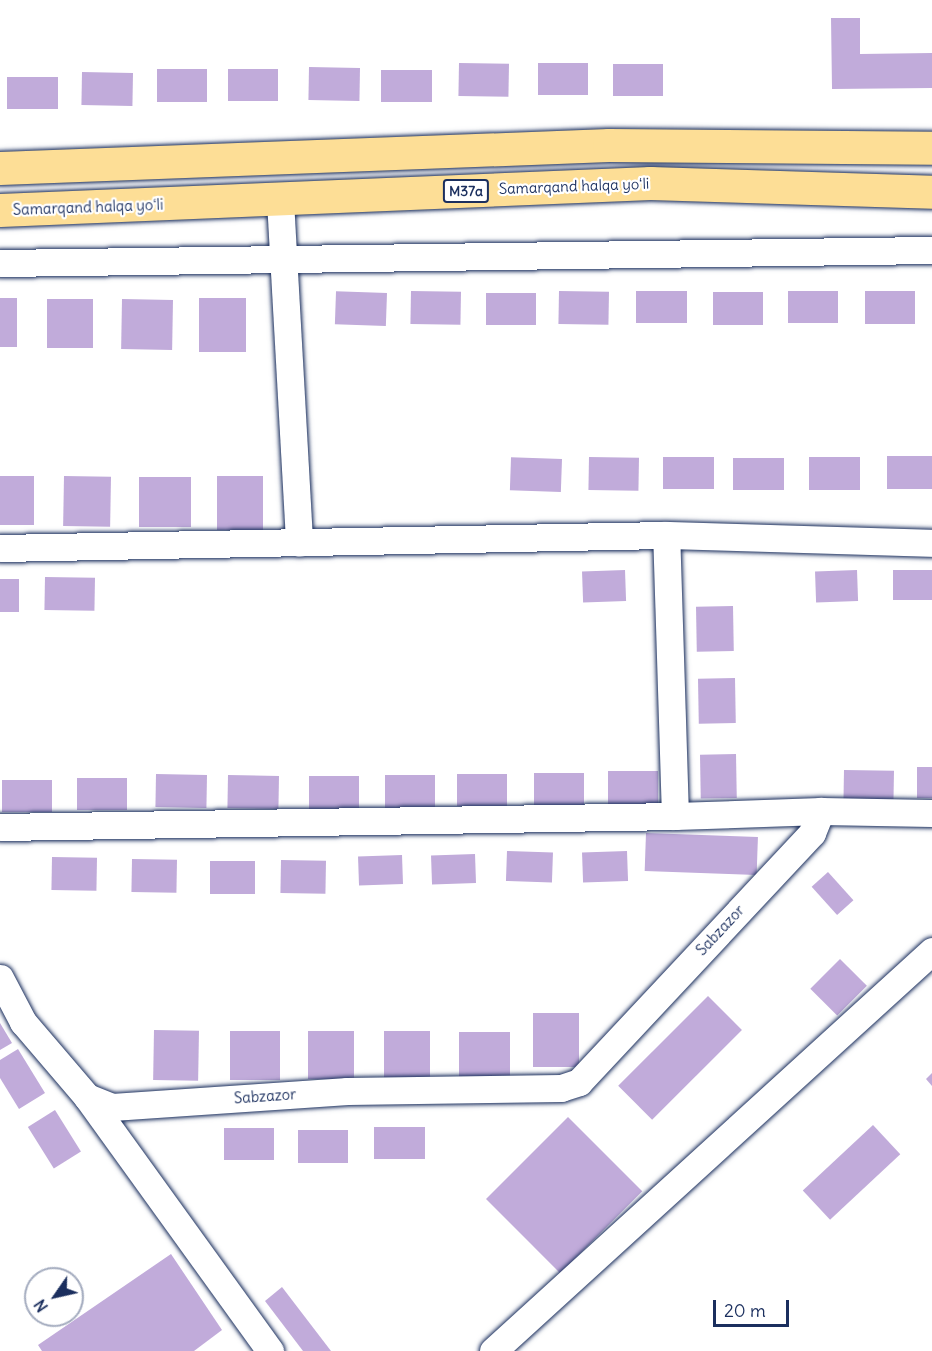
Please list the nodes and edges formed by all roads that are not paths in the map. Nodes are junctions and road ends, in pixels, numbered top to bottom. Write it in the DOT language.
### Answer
graph roads {
  1 [pos="932,148"];
  2 [pos="0,168"];
  3 [pos="932,192"];
  4 [pos="280,200"];
  5 [pos="0,210"];
  6 [pos="932,250"];
  7 [pos="283,255"];
  8 [pos="0,263"];
  9 [pos="666,535"];
  10 [pos="299,542"];
  11 [pos="932,543"];
  12 [pos="0,548"];
  13 [pos="821,812"];
  14 [pos="932,813"];
  15 [pos="675,816"];
  16 [pos="0,827"];
  17 [pos="932,951"];
  18 [pos="0,978"];
  19 [pos="87,1096"];
  20 [pos="270,1351"];
  21 [pos="493,1351"];
  1 -- 2 [label="highway"];
  3 -- 4 [label="highway, Samarqand halqa yoʻli / M37a"];
  4 -- 5 [label="highway, Samarqand halqa yoʻli / M37a"];
  4 -- 7 [label="street"];
  6 -- 7 [label="street"];
  7 -- 8 [label="street"];
  7 -- 10 [label="street"];
  9 -- 10 [label="street"];
  9 -- 11 [label="street"];
  9 -- 15 [label="street"];
  10 -- 12 [label="street"];
  13 -- 14 [label="street"];
  13 -- 15 [label="street"];
  13 -- 19 [label="street, Sabzazor"];
  15 -- 16 [label="street"];
  17 -- 21 [label="street"];
  18 -- 19 [label="street, Sabzazor"];
  19 -- 20 [label="street"];
}
